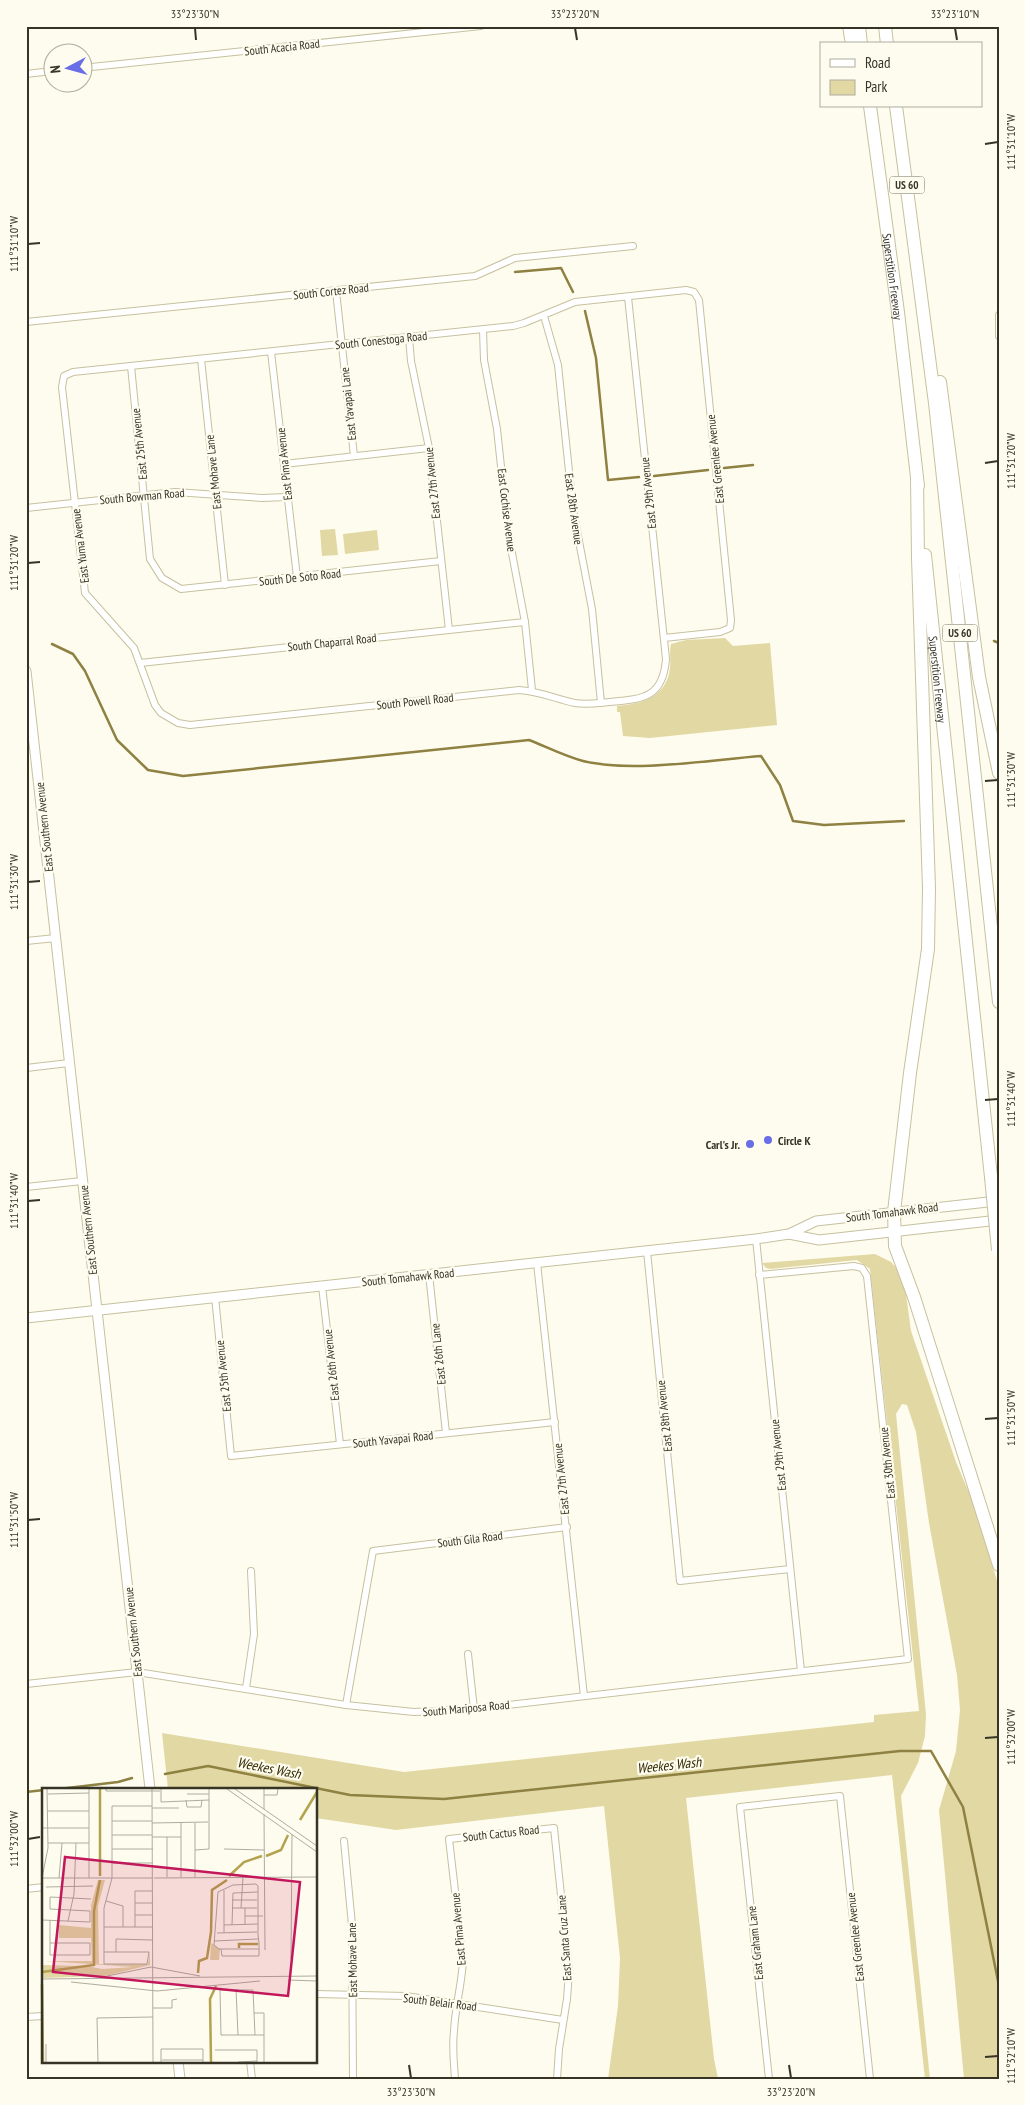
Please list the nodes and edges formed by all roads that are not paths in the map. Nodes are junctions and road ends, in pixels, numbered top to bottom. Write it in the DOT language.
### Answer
graph roads {
  1 [pos="481,26"];
  2 [pos="849,26"];
  3 [pos="859,26"];
  4 [pos="885,26"];
  5 [pos="852,42"];
  6 [pos="861,42"];
  7 [pos="887,42"];
  8 [pos="92,67"];
  9 [pos="42,72"];
  10 [pos="26,74"];
  11 [pos="866,108"];
  12 [pos="870,108"];
  13 [pos="896,108"];
  14 [pos="879,164"];
  15 [pos="633,246"];
  16 [pos="918,264"];
  17 [pos="336,291"];
  18 [pos="694,292"];
  19 [pos="628,297"];
  20 [pos="999,314"];
  21 [pos="544,316"];
  22 [pos="26,322"];
  23 [pos="483,330"];
  24 [pos="999,336"];
  25 [pos="409,337"];
  26 [pos="342,344"];
  27 [pos="271,352"];
  28 [pos="201,359"];
  29 [pos="130,366"];
  30 [pos="64,376"];
  31 [pos="429,448"];
  32 [pos="354,456"];
  33 [pos="284,464"];
  34 [pos="917,478"];
  35 [pos="215,494"];
  36 [pos="144,495"];
  37 [pos="287,497"];
  38 [pos="75,502"];
  39 [pos="26,508"];
  40 [pos="441,561"];
  41 [pos="296,577"];
  42 [pos="162,578"];
  43 [pos="225,585"];
  44 [pos="525,622"];
  45 [pos="448,630"];
  46 [pos="664,638"];
  47 [pos="140,663"];
  48 [pos="26,671"];
  49 [pos="658,687"];
  50 [pos="532,690"];
  51 [pos="28,697"];
  52 [pos="601,703"];
  53 [pos="169,719"];
  54 [pos="999,773"];
  55 [pos="56,938"];
  56 [pos="26,941"];
  57 [pos="999,1002"];
  58 [pos="69,1063"];
  59 [pos="26,1068"];
  60 [pos="82,1180"];
  61 [pos="26,1187"];
  62 [pos="999,1201"];
  63 [pos="894,1212"];
  64 [pos="999,1220"];
  65 [pos="895,1231"];
  66 [pos="789,1234"];
  67 [pos="756,1239"];
  68 [pos="998,1250"];
  69 [pos="647,1251"];
  70 [pos="999,1254"];
  71 [pos="537,1263"];
  72 [pos="429,1274"];
  73 [pos="759,1275"];
  74 [pos="322,1286"];
  75 [pos="215,1296"];
  76 [pos="96,1310"];
  77 [pos="26,1318"];
  78 [pos="555,1422"];
  79 [pos="446,1433"];
  80 [pos="340,1444"];
  81 [pos="231,1456"];
  82 [pos="566,1528"];
  83 [pos="999,1565"];
  84 [pos="790,1569"];
  85 [pos="251,1571"];
  86 [pos="468,1654"];
  87 [pos="908,1659"];
  88 [pos="801,1671"];
  89 [pos="137,1672"];
  90 [pos="26,1684"];
  91 [pos="246,1688"];
  92 [pos="584,1696"];
  93 [pos="346,1705"];
  94 [pos="474,1708"];
  95 [pos="150,1788"];
  96 [pos="740,1807"];
  97 [pos="554,1828"];
  98 [pos="449,1839"];
  99 [pos="344,1841"];
  100 [pos="42,1887"];
  101 [pos="26,1889"];
  102 [pos="318,1994"];
  103 [pos="353,1994"];
  104 [pos="459,2003"];
  105 [pos="42,2016"];
  106 [pos="26,2017"];
  107 [pos="563,2020"];
  108 [pos="178,2062"];
  109 [pos="250,2062"];
  110 [pos="180,2079"];
  111 [pos="252,2079"];
  112 [pos="353,2079"];
  113 [pos="455,2079"];
  114 [pos="557,2079"];
  115 [pos="769,2079"];
  116 [pos="870,2079"];
  1 -- 8 [label="street, South Acacia Road"];
  2 -- 5 [label="highway"];
  3 -- 6 [label="highway"];
  4 -- 7 [label="highway"];
  9 -- 10 [label="street"];
  11 -- 14 [label="highway"];
  12 -- 14 [label="highway, Superstition Freeway / US 60"];
  13 -- 16 [label="highway, Superstition Freeway / US 60"];
  14 -- 34 [label="highway, Superstition Freeway / US 60"];
  15 -- 17 [label="street, South Cortez Road"];
  16 -- 54 [label="highway"];
  16 -- 57 [label="highway, Superstition Freeway / US 60"];
  17 -- 22 [label="street, South Cortez Road"];
  17 -- 26 [label="street, East Yavapai Lane"];
  18 -- 19 [label="street, South Conestoga Road"];
  18 -- 46 [label="street, East Greenlee Avenue"];
  19 -- 21 [label="street, South Conestoga Road"];
  19 -- 46 [label="street, East 29th Avenue"];
  20 -- 24 [label="street"];
  21 -- 23 [label="street, South Conestoga Road"];
  21 -- 52 [label="street, East 28th Avenue"];
  23 -- 25 [label="street, South Conestoga Road"];
  23 -- 44 [label="street, East Cochise Avenue"];
  25 -- 26 [label="street, South Conestoga Road"];
  25 -- 31 [label="street, East 27th Avenue"];
  26 -- 27 [label="street, South Conestoga Road"];
  26 -- 32 [label="street, East Yavapai Lane"];
  27 -- 28 [label="street, South Conestoga Road"];
  27 -- 33 [label="street, East Pima Avenue"];
  28 -- 29 [label="street, South Conestoga Road"];
  28 -- 35 [label="street, East Mohave Lane"];
  29 -- 30 [label="street, South Conestoga Road"];
  29 -- 36 [label="street, East 25th Avenue"];
  30 -- 38 [label="street, East Yuma Avenue"];
  31 -- 32 [label="street"];
  31 -- 40 [label="street, East 27th Avenue"];
  32 -- 33 [label="street"];
  33 -- 37 [label="street, East Pima Avenue"];
  34 -- 63 [label="highway"];
  34 -- 68 [label="highway, Superstition Freeway / US 60, bridge"];
  35 -- 36 [label="street, South Bowman Road"];
  35 -- 37 [label="street, South Bowman Road"];
  35 -- 43 [label="street, East Mohave Lane"];
  36 -- 38 [label="street, South Bowman Road"];
  36 -- 42 [label="street, East 25th Avenue"];
  37 -- 41 [label="street, East Pima Avenue"];
  38 -- 39 [label="street, South Bowman Road"];
  38 -- 47 [label="street, East Yuma Avenue"];
  40 -- 41 [label="street, South De Soto Road"];
  40 -- 45 [label="street, East 27th Avenue"];
  41 -- 43 [label="street, South De Soto Road"];
  42 -- 43 [label="street, South De Soto Road"];
  44 -- 45 [label="street, South Chaparral Road"];
  44 -- 50 [label="street, East Cochise Avenue"];
  45 -- 47 [label="street, South Chaparral Road"];
  46 -- 49 [label="street, East 29th Avenue"];
  47 -- 53 [label="street, East Yuma Avenue"];
  48 -- 51 [label="main road, East Southern Avenue"];
  49 -- 52 [label="street, South Powell Road"];
  50 -- 52 [label="street, South Powell Road"];
  50 -- 53 [label="street, South Powell Road"];
  51 -- 55 [label="main road, East Southern Avenue"];
  55 -- 56 [label="street"];
  55 -- 58 [label="main road, East Southern Avenue"];
  58 -- 59 [label="street"];
  58 -- 60 [label="main road, East Southern Avenue"];
  60 -- 61 [label="street"];
  60 -- 76 [label="main road, East Southern Avenue"];
  62 -- 63 [label="main road, South Tomahawk Road"];
  63 -- 65 [label="highway"];
  63 -- 66 [label="main road, South Tomahawk Road"];
  64 -- 65 [label="main road, South Tomahawk Road"];
  65 -- 66 [label="main road, South Tomahawk Road"];
  65 -- 83 [label="highway"];
  66 -- 67 [label="main road, South Tomahawk Road"];
  67 -- 69 [label="main road, South Tomahawk Road"];
  67 -- 73 [label="street, East 29th Avenue"];
  68 -- 70 [label="highway, Superstition Freeway / US 60"];
  69 -- 71 [label="main road, South Tomahawk Road"];
  69 -- 84 [label="street, East 28th Avenue"];
  71 -- 72 [label="main road, South Tomahawk Road"];
  71 -- 78 [label="street, East 27th Avenue"];
  72 -- 74 [label="main road, South Tomahawk Road"];
  72 -- 79 [label="street, East 26th Lane"];
  73 -- 84 [label="street, East 29th Avenue"];
  73 -- 87 [label="street, East 30th Avenue"];
  74 -- 75 [label="main road, South Tomahawk Road"];
  74 -- 80 [label="street, East 26th Avenue"];
  75 -- 76 [label="main road, South Tomahawk Road"];
  75 -- 81 [label="street, East 25th Avenue"];
  76 -- 77 [label="main road, South Tomahawk Road"];
  76 -- 89 [label="main road, East Southern Avenue"];
  78 -- 79 [label="street, South Yavapai Road"];
  78 -- 82 [label="street, East 27th Avenue"];
  79 -- 80 [label="street, South Yavapai Road"];
  80 -- 81 [label="street, South Yavapai Road"];
  82 -- 92 [label="street, East 27th Avenue"];
  82 -- 93 [label="street, South Gila Road"];
  84 -- 88 [label="street, East 29th Avenue"];
  85 -- 91 [label="street"];
  86 -- 94 [label="street"];
  87 -- 88 [label="street, South Mariposa Road"];
  88 -- 92 [label="street, South Mariposa Road"];
  89 -- 90 [label="street, South Mariposa Road"];
  89 -- 91 [label="street, South Mariposa Road"];
  89 -- 95 [label="main road, East Southern Avenue"];
  91 -- 93 [label="street, South Mariposa Road"];
  92 -- 94 [label="street, South Mariposa Road"];
  93 -- 94 [label="street, South Mariposa Road"];
  96 -- 115 [label="street, East Graham Lane"];
  96 -- 116 [label="street, East Greenlee Avenue"];
  97 -- 98 [label="street, South Cactus Road"];
  97 -- 107 [label="street, East Santa Cruz Lane"];
  98 -- 104 [label="street, East Pima Avenue"];
  99 -- 103 [label="street, East Mohave Lane"];
  100 -- 101 [label="street"];
  102 -- 103 [label="street, South Belair Road"];
  103 -- 104 [label="street, South Belair Road"];
  103 -- 112 [label="street, East Mohave Lane"];
  104 -- 107 [label="street, South Belair Road"];
  104 -- 113 [label="street, East Pima Avenue"];
  105 -- 106 [label="street"];
  107 -- 114 [label="street, East Santa Cruz Lane"];
  108 -- 110 [label="main road"];
  109 -- 111 [label="street"];
}
